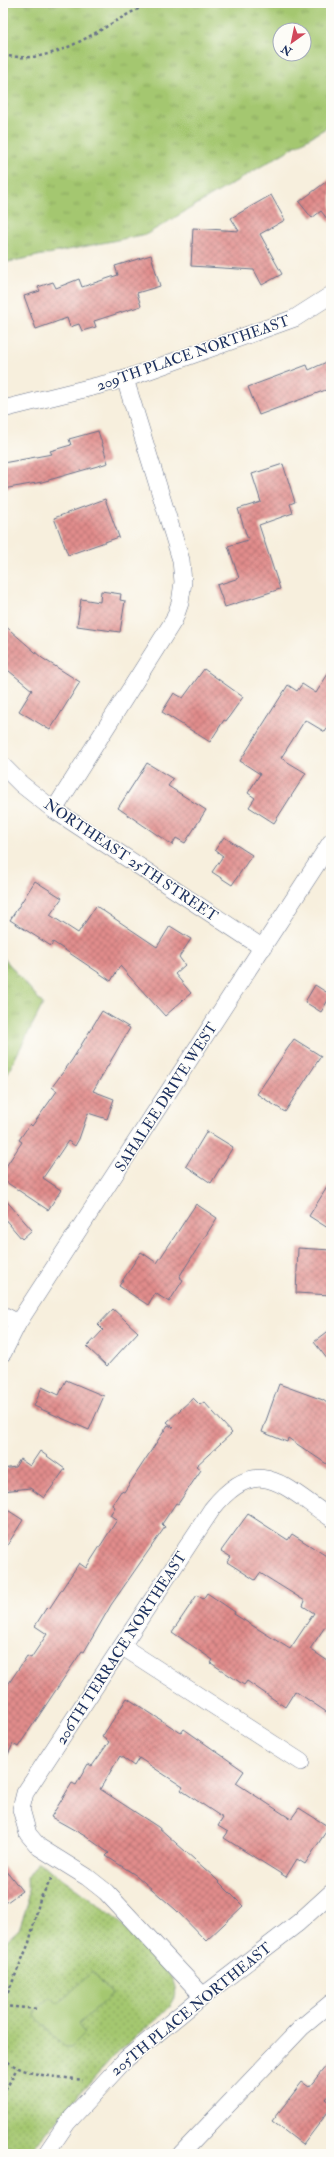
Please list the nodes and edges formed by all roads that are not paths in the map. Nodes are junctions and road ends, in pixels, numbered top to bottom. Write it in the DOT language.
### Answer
graph roads {
  1 [pos="331,295"];
  2 [pos="125,379"];
  3 [pos="3,409"];
  4 [pos="3,766"];
  5 [pos="54,810"];
  6 [pos="331,842"];
  7 [pos="263,948"];
  8 [pos="3,1315"];
  9 [pos="18,1323"];
  10 [pos="3,1353"];
  11 [pos="331,1518"];
  12 [pos="123,1646"];
  13 [pos="301,1762"];
  14 [pos="331,1893"];
  15 [pos="203,1996"];
  16 [pos="331,2003"];
  17 [pos="46,2154"];
  18 [pos="181,2154"];
  1 -- 2 [label="street, 209TH PLACE NORTHEAST"];
  2 -- 3 [label="street, 209TH PLACE NORTHEAST"];
  2 -- 5 [label="street"];
  4 -- 5 [label="street, NORTHEAST 25TH STREET"];
  5 -- 7 [label="street, NORTHEAST 25TH STREET"];
  6 -- 7 [label="street, SAHALEE DRIVE WEST"];
  7 -- 9 [label="street, SAHALEE DRIVE WEST"];
  8 -- 9 [label="street"];
  9 -- 10 [label="street, SAHALEE DRIVE WEST"];
  11 -- 12 [label="street, 206TH TERRACE NORTHEAST"];
  12 -- 13 [label="street"];
  12 -- 15 [label="street, 206TH TERRACE NORTHEAST"];
  14 -- 15 [label="street, 205TH PLACE NORTHEAST"];
  15 -- 17 [label="street, 205TH PLACE NORTHEAST"];
  16 -- 18 [label="street"];
}
